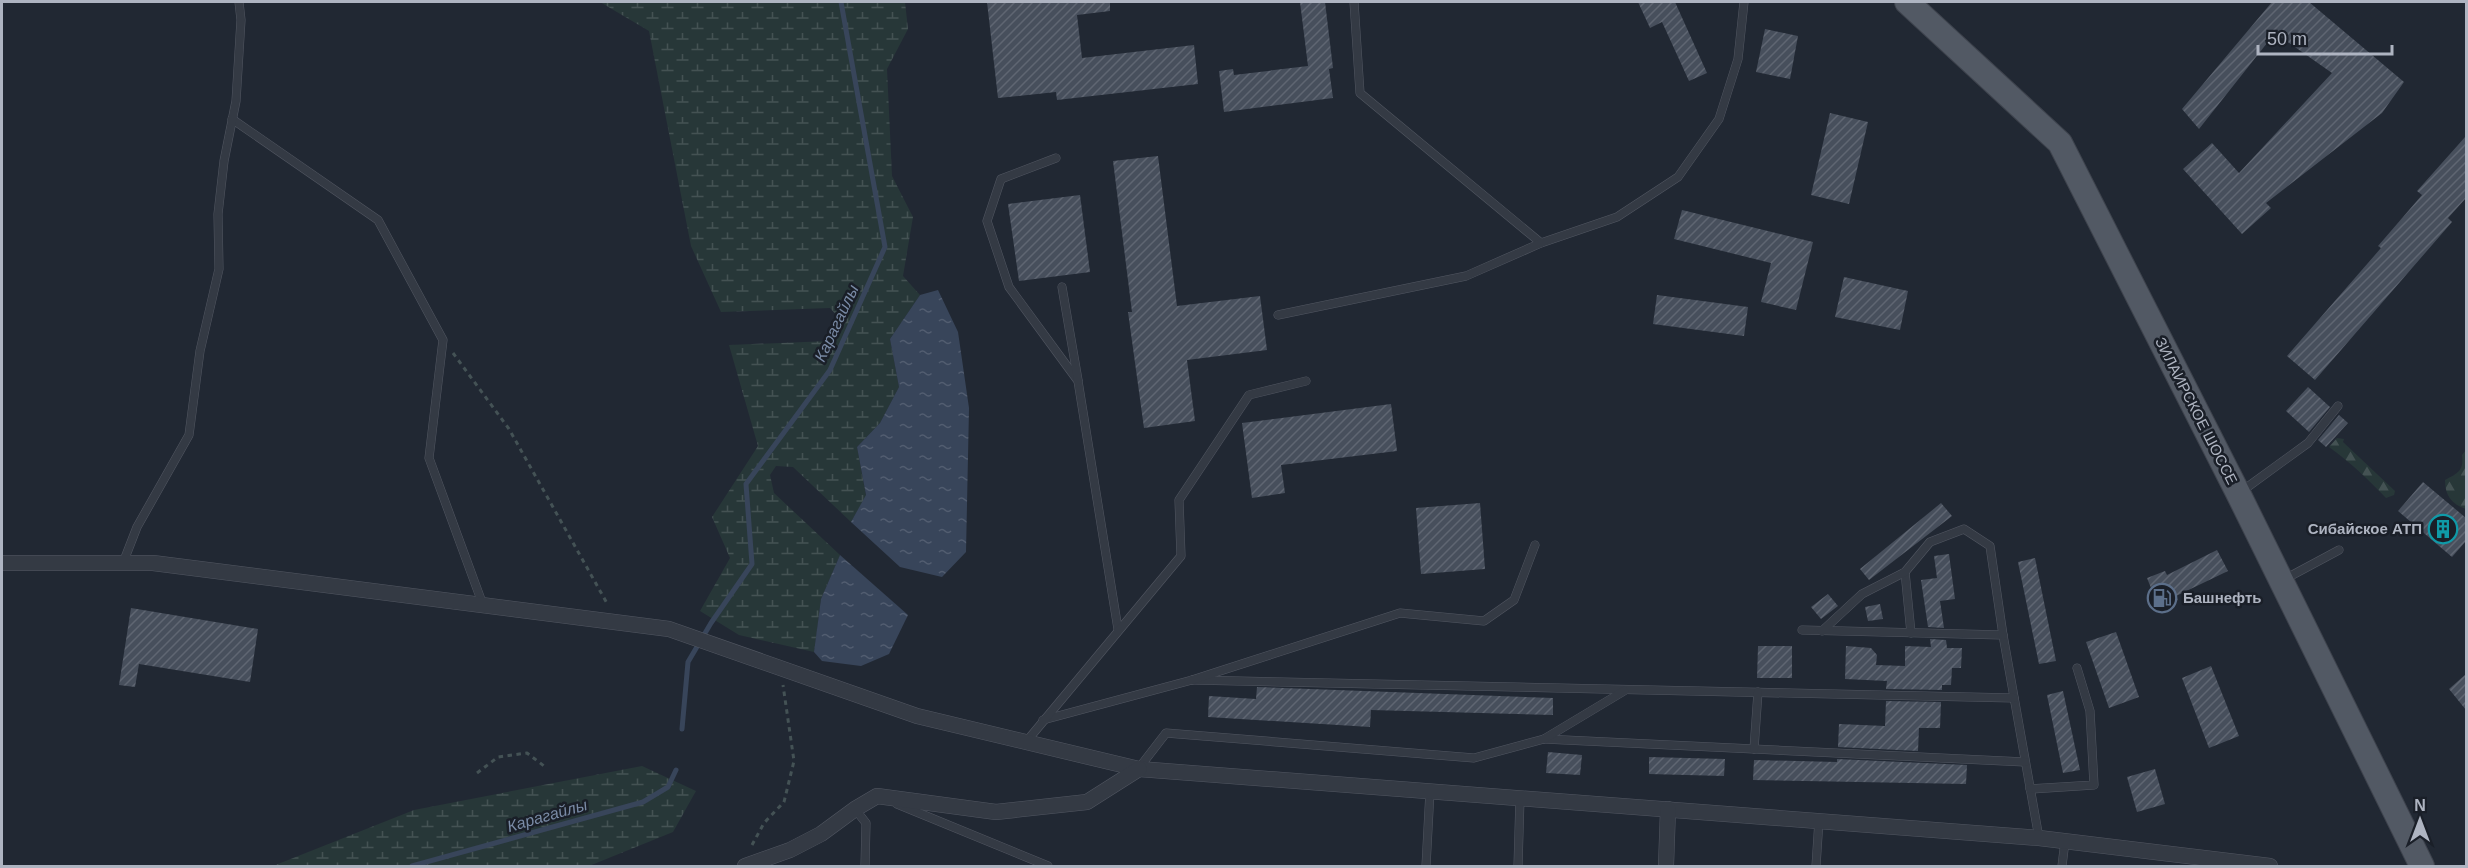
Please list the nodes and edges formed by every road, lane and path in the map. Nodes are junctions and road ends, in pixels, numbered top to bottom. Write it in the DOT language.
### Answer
graph roads {
  1 [pos="239,2"];
  2 [pos="1354,2"];
  3 [pos="1744,2"];
  4 [pos="1907,2"];
  5 [pos="232,118"];
  6 [pos="1056,158"];
  7 [pos="1541,243"];
  8 [pos="1062,287"];
  9 [pos="1278,315"];
  10 [pos="443,340"];
  11 [pos="1078,381"];
  12 [pos="1306,381"];
  13 [pos="2338,406"];
  14 [pos="2238,493"];
  15 [pos="1534,545"];
  16 [pos="2338,550"];
  17 [pos="2,563"];
  18 [pos="123,563"];
  19 [pos="1905,572"];
  20 [pos="2281,582"];
  21 [pos="483,605"];
  22 [pos="618,622"];
  23 [pos="1118,629"];
  24 [pos="1802,630"];
  25 [pos="1822,631"];
  26 [pos="1911,633"];
  27 [pos="2003,635"];
  28 [pos="781,668"];
  29 [pos="2077,668"];
  30 [pos="1192,680"];
  31 [pos="1626,690"];
  32 [pos="1758,693"];
  33 [pos="2014,698"];
  34 [pos="1043,720"];
  35 [pos="1544,739"];
  36 [pos="1026,742"];
  37 [pos="1754,749"];
  38 [pos="2025,762"];
  39 [pos="544,766"];
  40 [pos="1139,769"];
  41 [pos="477,773"];
  42 [pos="2030,789"];
  43 [pos="1430,791"];
  44 [pos="877,796"];
  45 [pos="1520,798"];
  46 [pos="855,809"];
  47 [pos="1668,809"];
  48 [pos="1819,820"];
  49 [pos="2039,838"];
  50 [pos="2065,841"];
  51 [pos="749,851"];
  52 [pos="745,867"];
  53 [pos="865,867"];
  54 [pos="1048,867"];
  55 [pos="1426,867"];
  56 [pos="1518,867"];
  57 [pos="1666,867"];
  58 [pos="1816,867"];
  59 [pos="2061,867"];
  60 [pos="2270,867"];
  61 [pos="2422,867"];
  1 -- 5 [label="lane"];
  2 -- 7 [label="lane"];
  3 -- 7 [label="lane"];
  4 -- 14 [label="main road, ЗИЛАИРСКОЕ ШОССЕ"];
  5 -- 10 [label="lane"];
  5 -- 18 [label="lane"];
  6 -- 11 [label="lane"];
  7 -- 9 [label="lane"];
  8 -- 11 [label="lane"];
  10 -- 21 [label="lane"];
  10 -- 22 [label="path"];
  11 -- 23 [label="lane"];
  12 -- 23 [label="lane"];
  13 -- 14 [label="lane"];
  14 -- 20 [label="main road, ЗИЛАИРСКОЕ ШОССЕ"];
  15 -- 30 [label="lane"];
  16 -- 20 [label="lane"];
  17 -- 18 [label="street"];
  18 -- 21 [label="street"];
  19 -- 25 [label="lane"];
  19 -- 26 [label="lane"];
  19 -- 27 [label="lane"];
  20 -- 61 [label="main road, ЗИЛАИРСКОЕ ШОССЕ"];
  21 -- 22 [label="street"];
  22 -- 28 [label="street"];
  23 -- 34 [label="lane"];
  24 -- 25 [label="lane"];
  25 -- 26 [label="lane"];
  26 -- 27 [label="lane"];
  27 -- 33 [label="lane"];
  28 -- 36 [label="street"];
  28 -- 51 [label="path"];
  29 -- 42 [label="lane"];
  30 -- 31 [label="lane"];
  30 -- 34 [label="lane"];
  31 -- 32 [label="lane"];
  31 -- 35 [label="lane"];
  32 -- 33 [label="lane"];
  32 -- 37 [label="lane"];
  33 -- 38 [label="lane"];
  34 -- 36 [label="lane"];
  35 -- 37 [label="lane"];
  35 -- 40 [label="lane"];
  36 -- 40 [label="street"];
  37 -- 38 [label="lane"];
  38 -- 42 [label="lane"];
  39 -- 41 [label="path"];
  40 -- 43 [label="street"];
  40 -- 44 [label="street"];
  42 -- 49 [label="lane"];
  43 -- 45 [label="street"];
  43 -- 55 [label="lane"];
  44 -- 46 [label="street"];
  44 -- 54 [label="lane"];
  45 -- 47 [label="street"];
  45 -- 56 [label="lane"];
  46 -- 52 [label="street"];
  46 -- 53 [label="lane"];
  47 -- 48 [label="street"];
  47 -- 57 [label="street"];
  48 -- 49 [label="street"];
  48 -- 58 [label="lane"];
  49 -- 50 [label="street"];
  50 -- 59 [label="lane"];
  50 -- 60 [label="street"];
}
